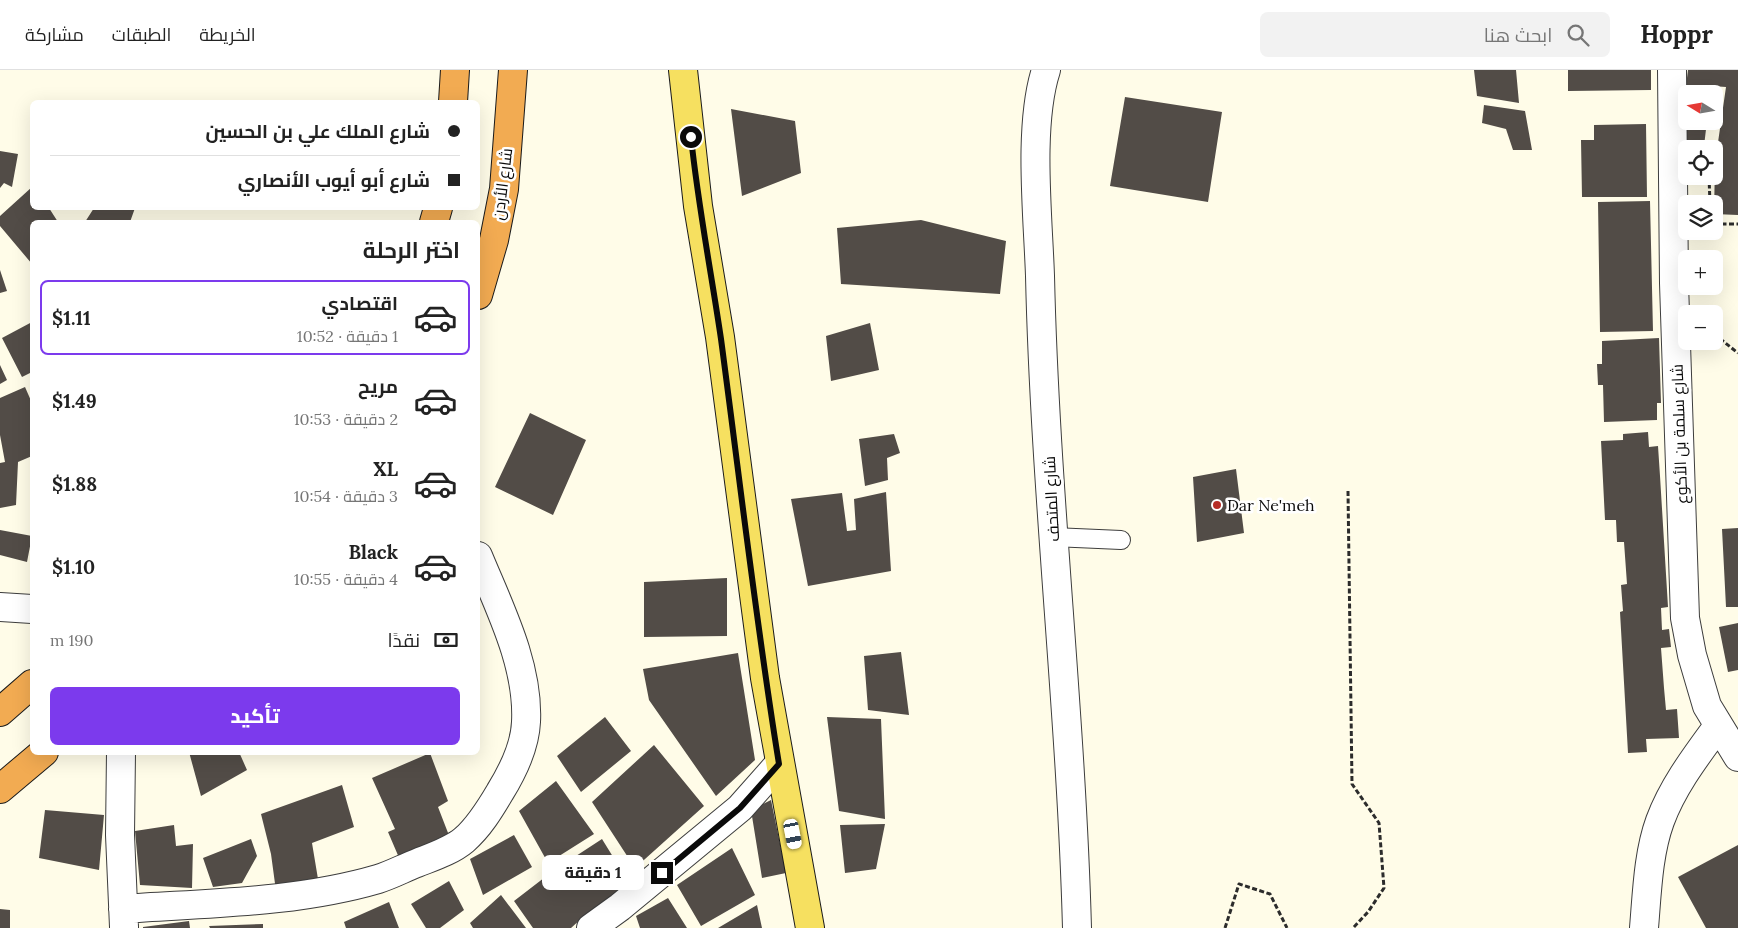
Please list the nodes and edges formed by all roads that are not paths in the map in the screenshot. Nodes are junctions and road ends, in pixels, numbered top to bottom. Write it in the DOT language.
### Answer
graph roads {
  1 [pos="455,70"];
  2 [pos="512,70"];
  3 [pos="683,70"];
  4 [pos="1046,70"];
  5 [pos="1672,70"];
  6 [pos="453,100"];
  7 [pos="480,288"];
  8 [pos="1053,537"];
  9 [pos="1121,540"];
  10 [pos="480,561"];
  11 [pos="0,607"];
  12 [pos="30,609"];
  13 [pos="30,686"];
  14 [pos="0,712"];
  15 [pos="1718,726"];
  16 [pos="40,755"];
  17 [pos="121,755"];
  18 [pos="1738,757"];
  19 [pos="779,764"];
  20 [pos="0,789"];
  21 [pos="123,918"];
  22 [pos="591,928"];
  23 [pos="810,928"];
  24 [pos="1077,928"];
  25 [pos="1644,928"];
  1 -- 6 [label="highway"];
  2 -- 7 [label="highway, شارع الأردن"];
  3 -- 19 [label="main road"];
  4 -- 8 [label="street, شارع المتحف"];
  5 -- 15 [label="street, شارع سلمة بن الأكوع"];
  8 -- 9 [label="lane"];
  8 -- 24 [label="street, شارع المتحف"];
  10 -- 21 [label="street"];
  11 -- 12 [label="street"];
  13 -- 14 [label="highway"];
  15 -- 18 [label="street, شارع سلمة بن الأكوع"];
  15 -- 25 [label="street"];
  16 -- 20 [label="highway"];
  17 -- 21 [label="street"];
  19 -- 22 [label="street"];
  19 -- 23 [label="main road"];
}
